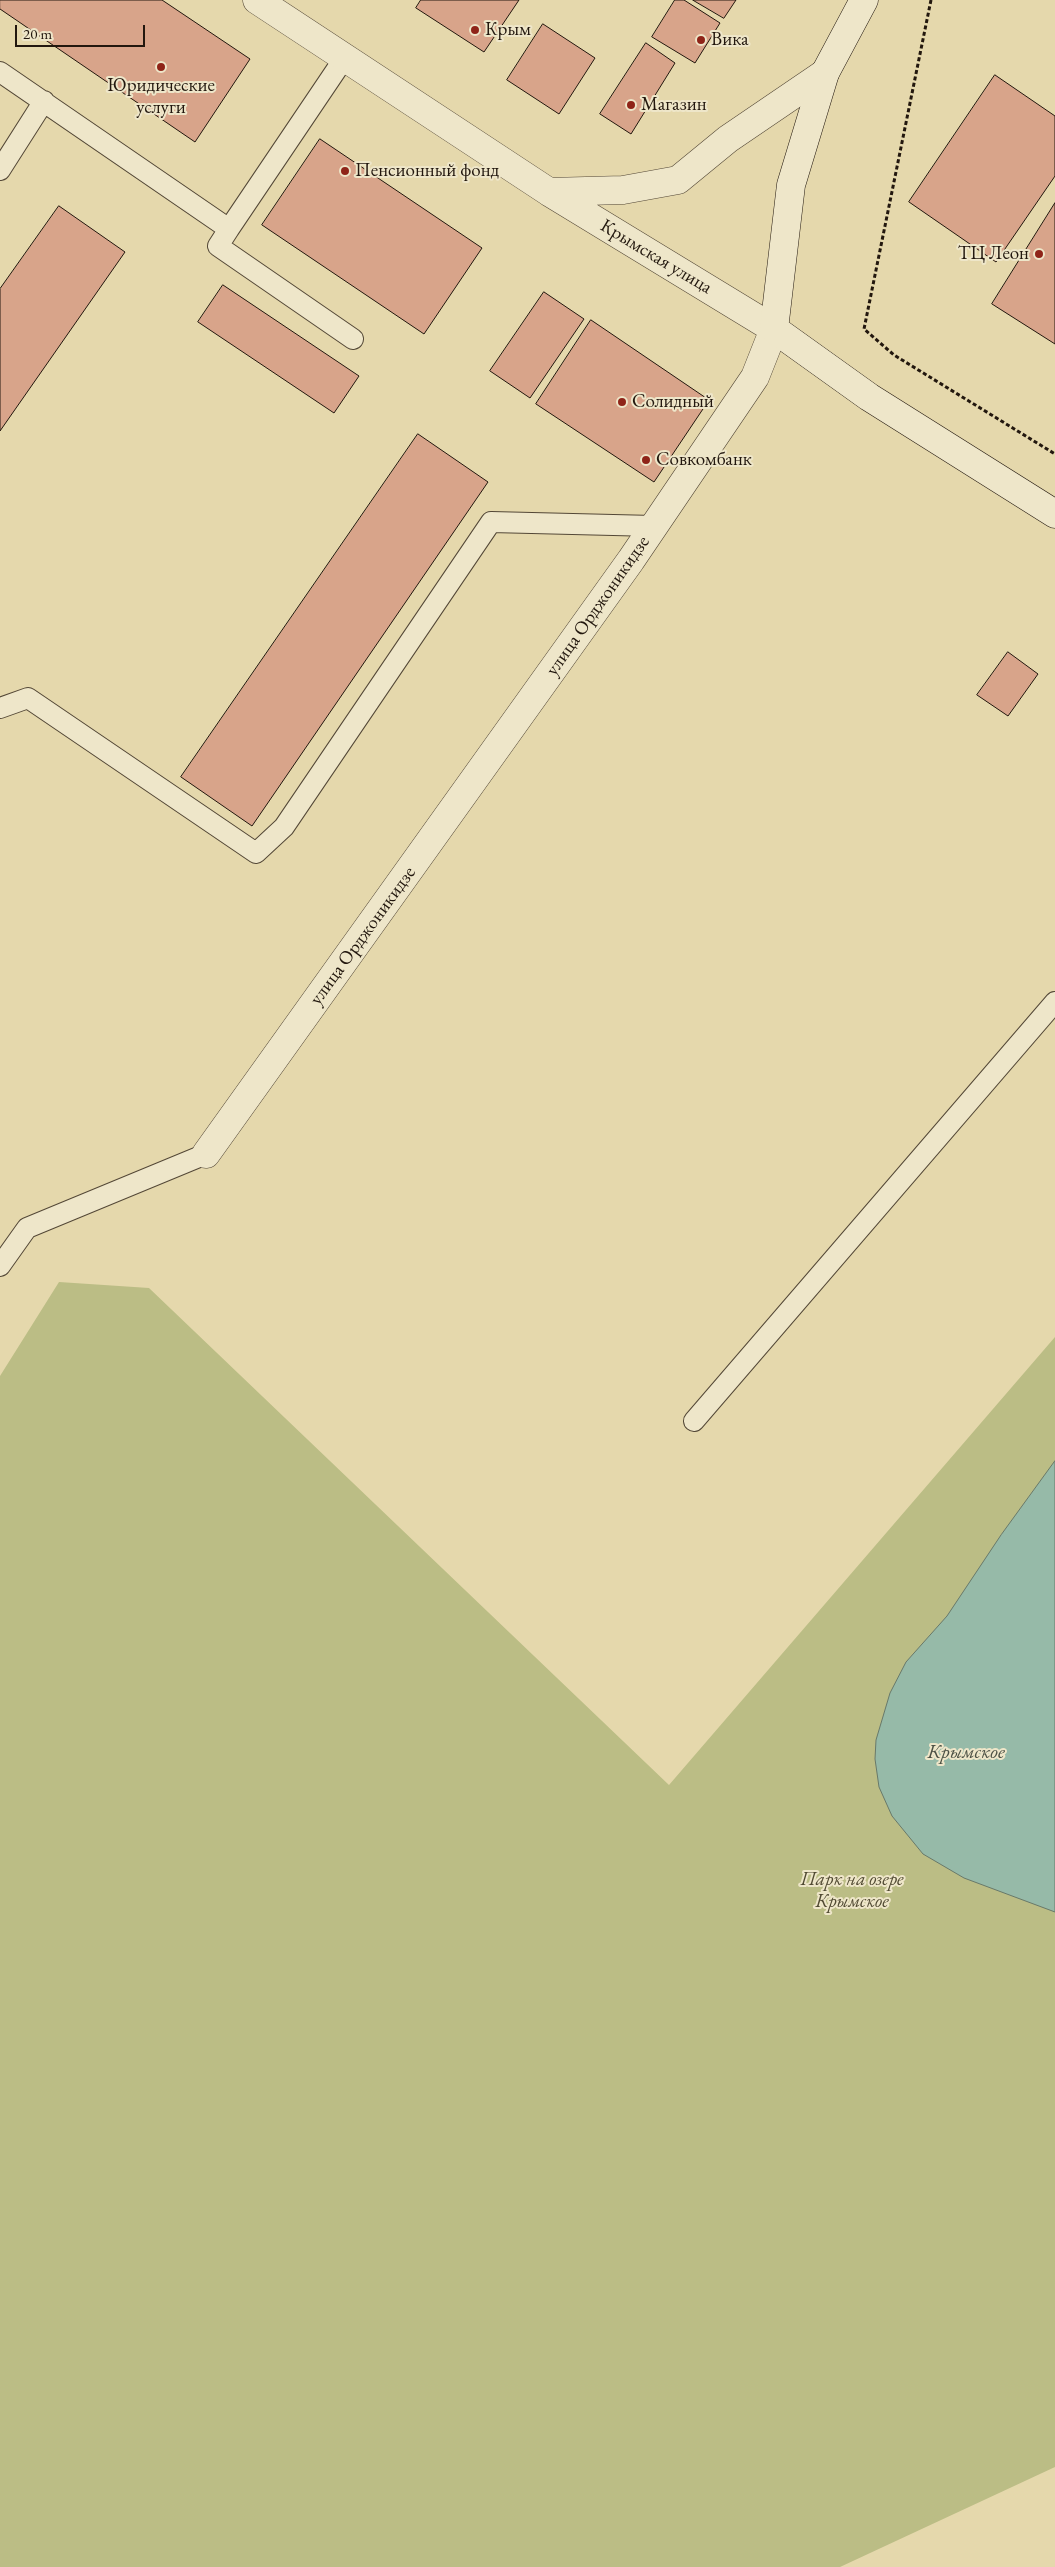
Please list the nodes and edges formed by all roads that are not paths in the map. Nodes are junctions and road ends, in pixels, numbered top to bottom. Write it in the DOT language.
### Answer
graph roads {
  1 [pos="258,0"];
  2 [pos="864,0"];
  3 [pos="346,57"];
  4 [pos="0,72"];
  5 [pos="825,73"];
  6 [pos="44,101"];
  7 [pos="0,170"];
  8 [pos="549,192"];
  9 [pos="229,229"];
  10 [pos="774,329"];
  11 [pos="353,339"];
  12 [pos="1055,514"];
  13 [pos="654,526"];
  14 [pos="0,708"];
  15 [pos="1055,1002"];
  16 [pos="206,1154"];
  17 [pos="0,1266"];
  18 [pos="694,1421"];
  1 -- 3 [label="street, Крымская улица"];
  2 -- 5 [label="street, улица Орджоникидзе"];
  3 -- 8 [label="street, Крымская улица"];
  3 -- 9 [label="lane"];
  4 -- 6 [label="lane"];
  5 -- 8 [label="street"];
  5 -- 10 [label="street, улица Орджоникидзе"];
  6 -- 7 [label="lane"];
  6 -- 9 [label="lane"];
  8 -- 10 [label="street, Крымская улица"];
  9 -- 11 [label="lane"];
  10 -- 12 [label="street, Крымская улица"];
  10 -- 13 [label="street, улица Орджоникидзе"];
  13 -- 14 [label="lane"];
  13 -- 16 [label="street, улица Орджоникидзе"];
  15 -- 18 [label="lane"];
  16 -- 17 [label="lane"];
}
